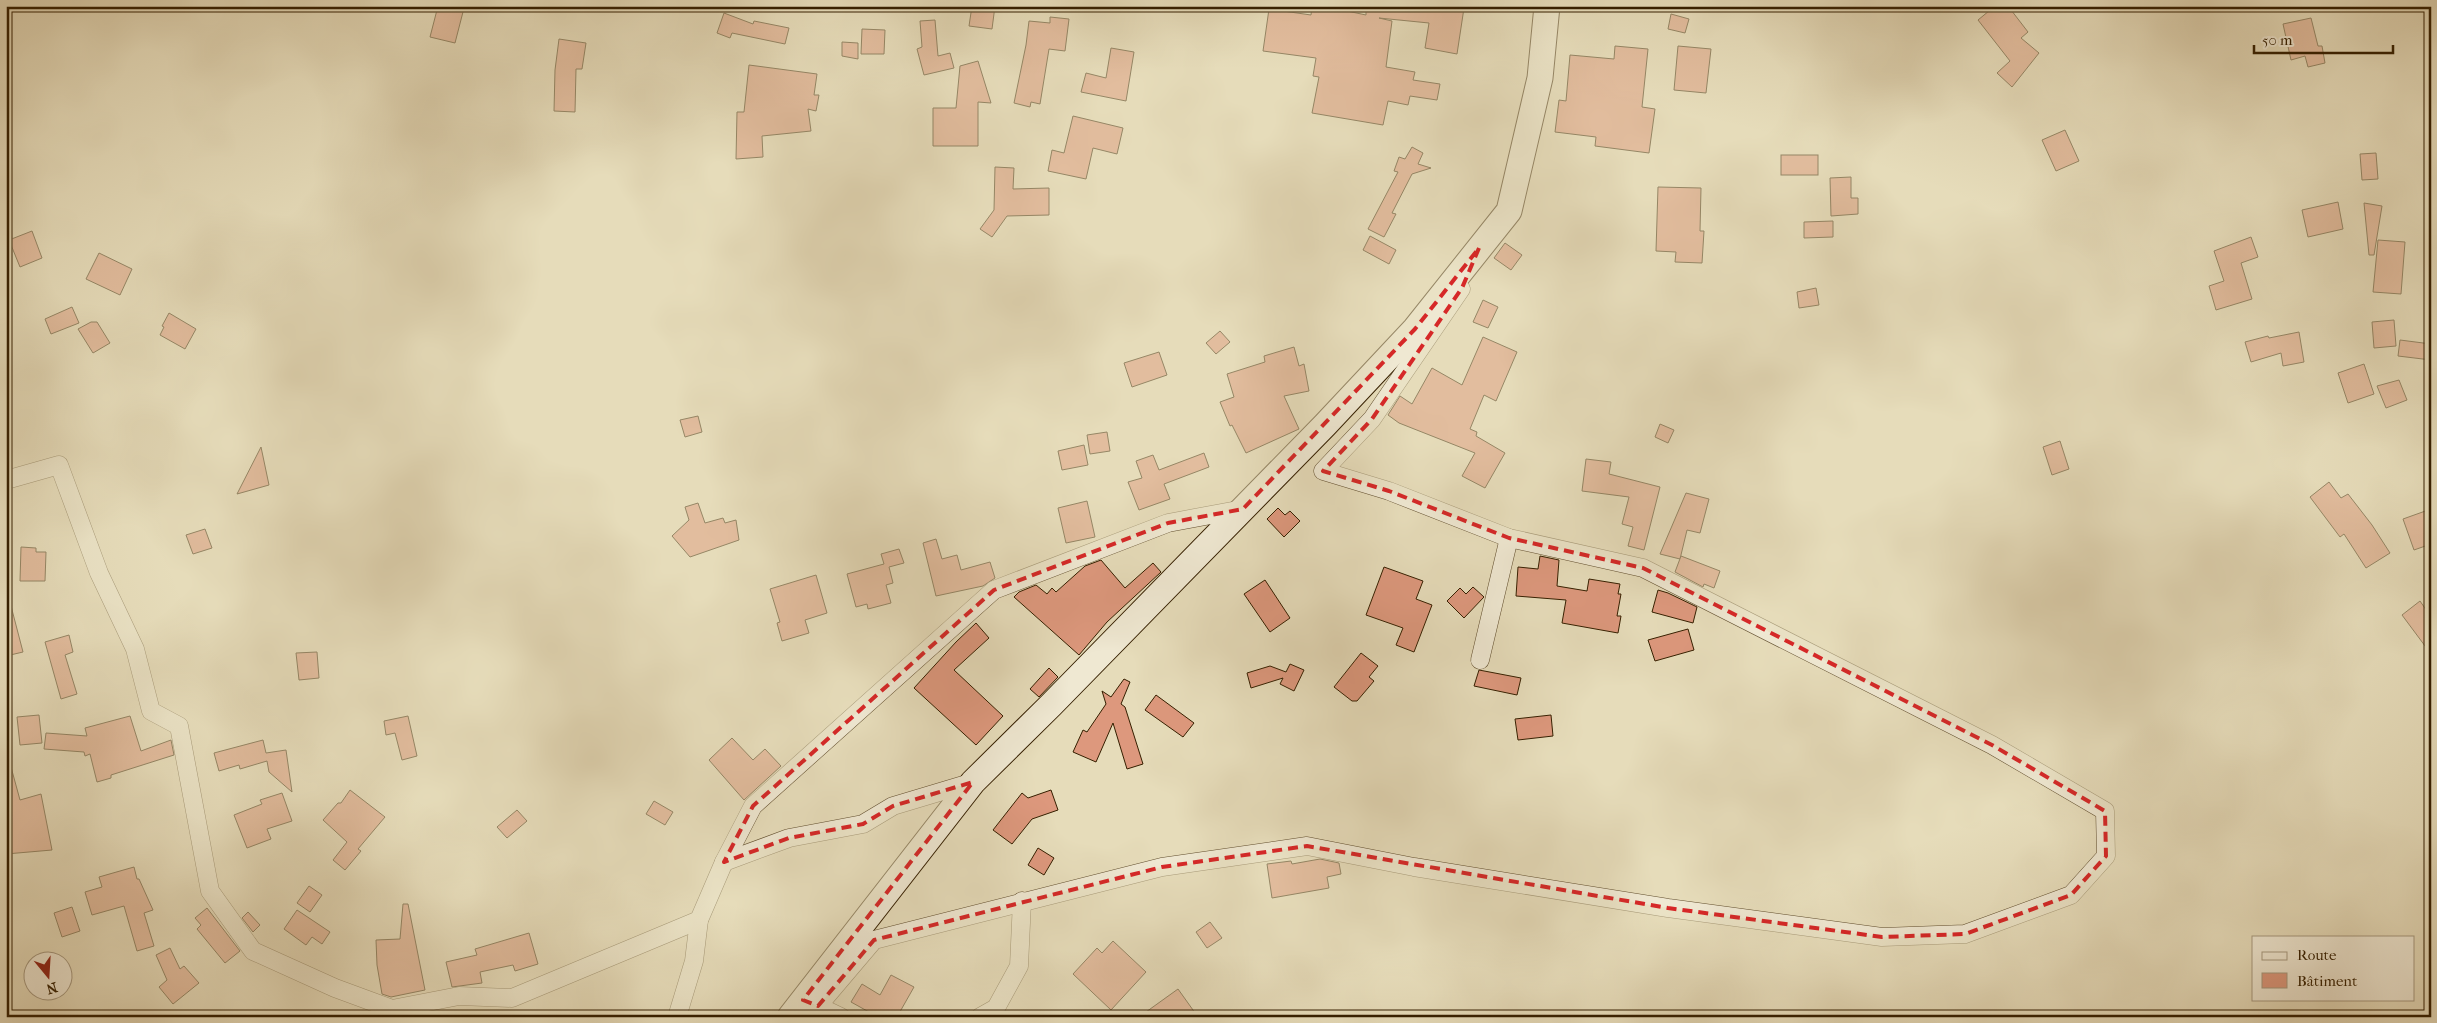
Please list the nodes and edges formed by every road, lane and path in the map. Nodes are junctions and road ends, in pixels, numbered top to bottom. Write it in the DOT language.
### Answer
graph roads {
  1 [pos="1547,6"];
  2 [pos="1479,248"];
  3 [pos="6,480"];
  4 [pos="1243,509"];
  5 [pos="1509,538"];
  6 [pos="1480,660"];
  7 [pos="973,782"];
  8 [pos="724,862"];
  9 [pos="1022,901"];
  10 [pos="699,920"];
  11 [pos="804,1008"];
  12 [pos="677,1017"];
  13 [pos="841,1017"];
  14 [pos="980,1017"];
  1 -- 2 [label="street"];
  2 -- 4 [label="street"];
  2 -- 5 [label="street"];
  3 -- 10 [label="street"];
  4 -- 7 [label="street"];
  4 -- 8 [label="street"];
  5 -- 6 [label="street"];
  5 -- 9 [label="street"];
  7 -- 8 [label="street"];
  7 -- 11 [label="street"];
  8 -- 10 [label="street"];
  9 -- 11 [label="street"];
  9 -- 14 [label="street"];
  10 -- 12 [label="street"];
  11 -- 13 [label="street"];
}
